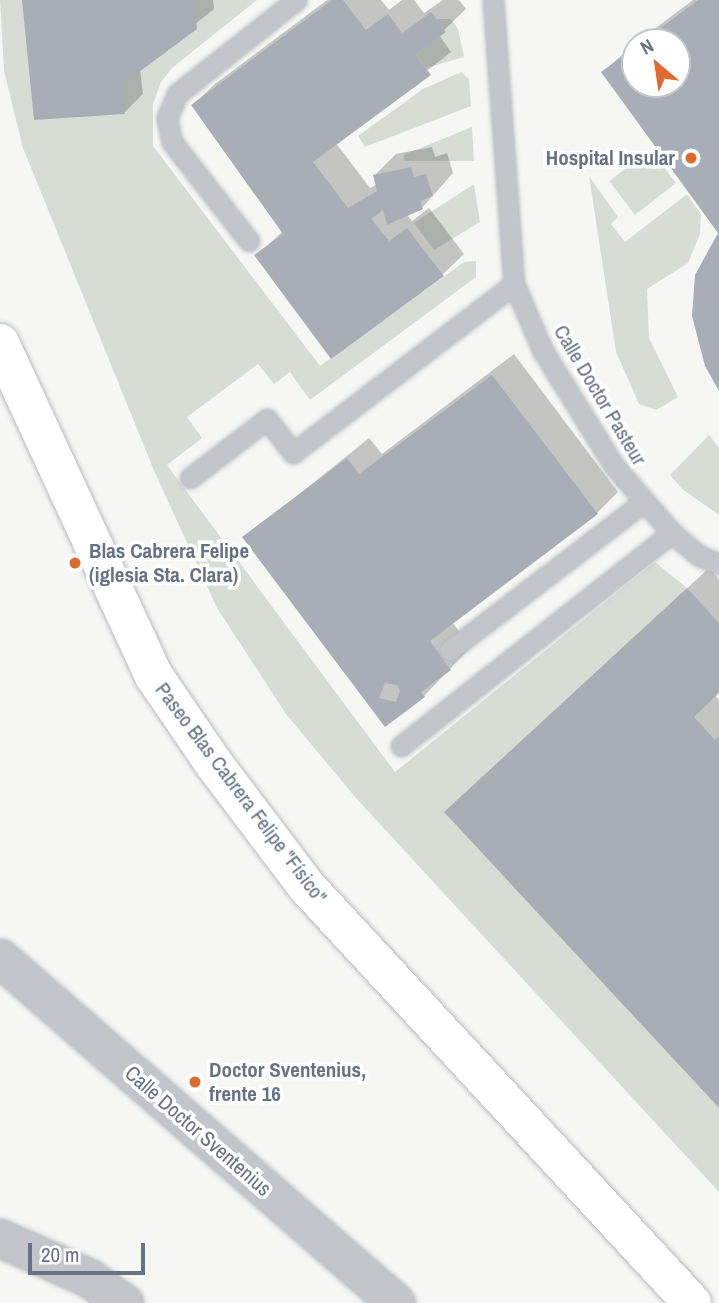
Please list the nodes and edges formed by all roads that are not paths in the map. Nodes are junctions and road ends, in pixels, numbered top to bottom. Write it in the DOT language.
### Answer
graph roads {
  1 [pos="296,0"];
  2 [pos="493,0"];
  3 [pos="249,241"];
  4 [pos="514,284"];
  5 [pos="0,343"];
  6 [pos="190,478"];
  7 [pos="642,503"];
  8 [pos="672,533"];
  9 [pos="719,564"];
  10 [pos="450,650"];
  11 [pos="401,746"];
  12 [pos="0,958"];
  13 [pos="0,1238"];
  14 [pos="333,1249"];
  15 [pos="124,1303"];
  16 [pos="353,1303"];
  17 [pos="396,1303"];
  18 [pos="692,1303"];
  1 -- 3 [label="lane"];
  2 -- 4 [label="lane, Calle Doctor Pasteur"];
  4 -- 6 [label="lane"];
  4 -- 7 [label="lane, Calle Doctor Pasteur"];
  5 -- 18 [label="street, Paseo Blas Cabrera Felipe \"Físico\""];
  7 -- 8 [label="lane, Calle Doctor Pasteur"];
  7 -- 10 [label="lane"];
  8 -- 9 [label="lane, Calle Doctor Pasteur"];
  8 -- 11 [label="lane"];
  12 -- 14 [label="street, Calle Doctor Sventenius"];
  13 -- 15 [label="street"];
  14 -- 16 [label="street"];
  14 -- 17 [label="street, Calle Doctor Sventenius"];
}
